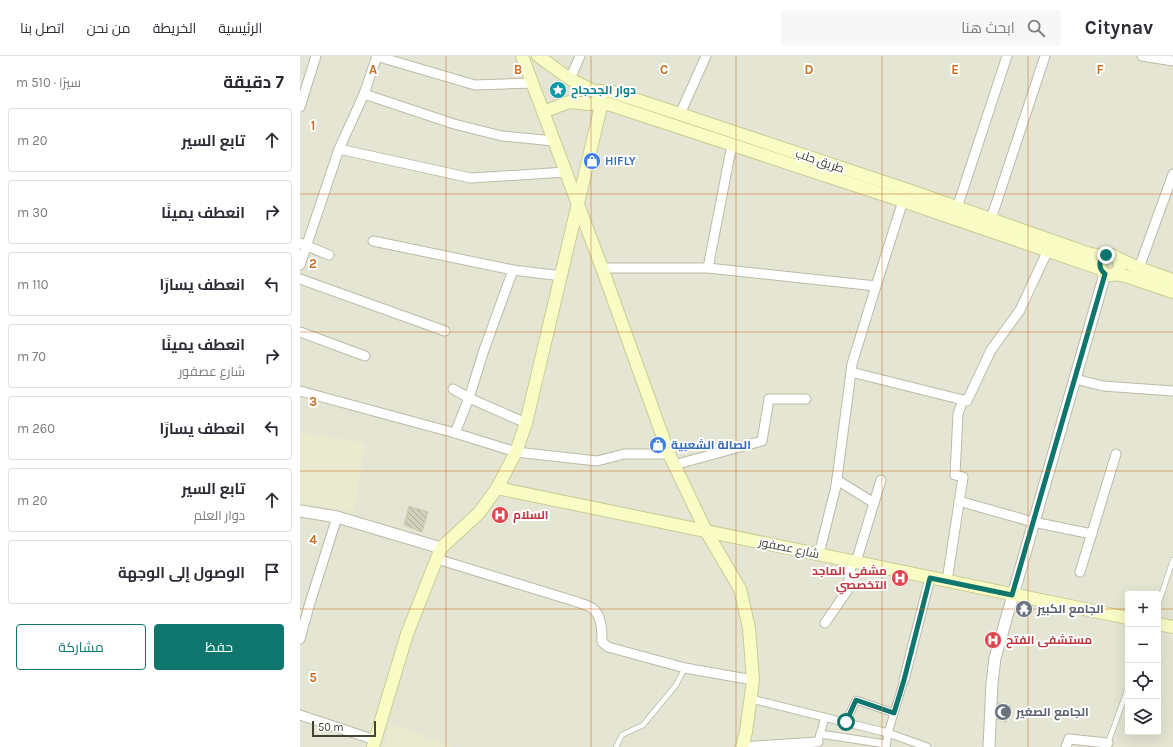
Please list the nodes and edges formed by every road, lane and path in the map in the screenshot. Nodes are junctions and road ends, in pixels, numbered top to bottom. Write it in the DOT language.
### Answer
graph roads {
  1 [pos="316,56"];
  2 [pos="376,56"];
  3 [pos="538,56"];
  4 [pos="580,56"];
  5 [pos="706,56"];
  6 [pos="1007,56"];
  7 [pos="1045,56"];
  8 [pos="1142,56"];
  9 [pos="525,58"];
  10 [pos="1173,61"];
  11 [pos="570,80"];
  12 [pos="532,83"];
  13 [pos="594,91"];
  14 [pos="364,94"];
  15 [pos="301,102"];
  16 [pos="602,102"];
  17 [pos="589,104"];
  18 [pos="543,112"];
  19 [pos="680,114"];
  20 [pos="554,141"];
  21 [pos="732,144"];
  22 [pos="339,149"];
  23 [pos="566,172"];
  24 [pos="1173,174"];
  25 [pos="1170,194"];
  26 [pos="903,201"];
  27 [pos="578,204"];
  28 [pos="957,208"];
  29 [pos="990,219"];
  30 [pos="373,241"];
  31 [pos="303,244"];
  32 [pos="1048,250"];
  33 [pos="329,255"];
  34 [pos="1107,255"];
  35 [pos="1119,259"];
  36 [pos="300,265"];
  37 [pos="602,268"];
  38 [pos="708,268"];
  39 [pos="1139,268"];
  40 [pos="513,270"];
  41 [pos="1107,272"];
  42 [pos="562,276"];
  43 [pos="300,279"];
  44 [pos="1173,280"];
  45 [pos="876,286"];
  46 [pos="1173,292"];
  47 [pos="445,331"];
  48 [pos="300,332"];
  49 [pos="365,356"];
  50 [pos="851,372"];
  51 [pos="1075,379"];
  52 [pos="453,389"];
  53 [pos="300,391"];
  54 [pos="1173,391"];
  55 [pos="469,398"];
  56 [pos="806,399"];
  57 [pos="963,400"];
  58 [pos="526,423"];
  59 [pos="455,433"];
  60 [pos="516,452"];
  61 [pos="1116,454"];
  62 [pos="672,460"];
  63 [pos="837,480"];
  64 [pos="881,480"];
  65 [pos="497,488"];
  66 [pos="960,501"];
  67 [pos="874,503"];
  68 [pos="300,511"];
  69 [pos="337,517"];
  70 [pos="1033,522"];
  71 [pos="706,531"];
  72 [pos="1092,534"];
  73 [pos="439,553"];
  74 [pos="819,554"];
  75 [pos="1173,560"];
  76 [pos="854,562"];
  77 [pos="1080,572"];
  78 [pos="930,578"];
  79 [pos="946,581"];
  80 [pos="1012,595"];
  81 [pos="1161,596"];
  82 [pos="1125,617"];
  83 [pos="825,623"];
  84 [pos="1161,625"];
  85 [pos="1173,627"];
  86 [pos="300,639"];
  87 [pos="685,668"];
  88 [pos="753,680"];
  89 [pos="904,680"];
  90 [pos="1125,696"];
  91 [pos="750,699"];
  92 [pos="894,713"];
  93 [pos="300,715"];
  94 [pos="825,717"];
  95 [pos="846,722"];
  96 [pos="888,733"];
  97 [pos="819,738"];
  98 [pos="374,743"];
  99 [pos="873,744"];
  100 [pos="886,745"];
  101 [pos="1107,745"];
  102 [pos="616,747"];
  103 [pos="741,747"];
  104 [pos="927,747"];
  105 [pos="989,747"];
  106 [pos="1066,747"];
  1 -- 15 [label="street"];
  2 -- 12 [label="street"];
  2 -- 14 [label="street"];
  3 -- 11 [label="main road, طريق حلب"];
  4 -- 11 [label="street"];
  5 -- 19 [label="street"];
  6 -- 28 [label="street"];
  7 -- 29 [label="street"];
  8 -- 10 [label="street"];
  9 -- 12 [label="main road"];
  11 -- 13 [label="main road, طريق حلب"];
  12 -- 18 [label="main road"];
  13 -- 17 [label="main road"];
  13 -- 19 [label="main road, طريق حلب"];
  14 -- 20 [label="street"];
  14 -- 22 [label="street"];
  16 -- 17 [label="main road"];
  16 -- 21 [label="main road"];
  16 -- 27 [label="main road"];
  17 -- 18 [label="main road"];
  18 -- 20 [label="main road"];
  19 -- 28 [label="main road, طريق حلب"];
  20 -- 23 [label="main road"];
  21 -- 26 [label="main road"];
  21 -- 38 [label="street"];
  22 -- 23 [label="street"];
  22 -- 31 [label="street"];
  23 -- 27 [label="main road"];
  24 -- 25 [label="street"];
  25 -- 39 [label="street"];
  26 -- 32 [label="main road"];
  26 -- 45 [label="street"];
  27 -- 37 [label="main road"];
  27 -- 42 [label="main road"];
  28 -- 29 [label="main road, طريق حلب"];
  29 -- 34 [label="main road, طريق حلب"];
  30 -- 40 [label="street"];
  31 -- 33 [label="street"];
  31 -- 36 [label="street"];
  32 -- 41 [label="main road"];
  32 -- 57 [label="street"];
  34 -- 35 [label="main road"];
  34 -- 41 [label="main road"];
  35 -- 39 [label="main road"];
  35 -- 41 [label="main road"];
  37 -- 38 [label="street"];
  37 -- 62 [label="main road"];
  38 -- 45 [label="street"];
  39 -- 44 [label="main road"];
  40 -- 42 [label="street"];
  40 -- 55 [label="street"];
  41 -- 46 [label="main road"];
  41 -- 51 [label="street"];
  42 -- 58 [label="main road"];
  43 -- 47 [label="street"];
  45 -- 50 [label="street"];
  48 -- 49 [label="street"];
  50 -- 57 [label="street"];
  50 -- 63 [label="street"];
  51 -- 54 [label="street"];
  51 -- 70 [label="street"];
  52 -- 55 [label="street"];
  53 -- 59 [label="street"];
  55 -- 58 [label="street"];
  55 -- 59 [label="street"];
  56 -- 62 [label="street"];
  57 -- 66 [label="street"];
  58 -- 60 [label="main road"];
  59 -- 60 [label="street"];
  60 -- 62 [label="street"];
  60 -- 65 [label="main road"];
  61 -- 72 [label="street"];
  62 -- 71 [label="main road"];
  63 -- 67 [label="street"];
  63 -- 74 [label="street"];
  64 -- 67 [label="street"];
  65 -- 71 [label="main road, شارع عصفور"];
  65 -- 73 [label="main road"];
  66 -- 70 [label="street"];
  66 -- 79 [label="street"];
  67 -- 76 [label="street"];
  68 -- 69 [label="street"];
  69 -- 73 [label="street"];
  69 -- 86 [label="street"];
  70 -- 72 [label="street"];
  70 -- 80 [label="street"];
  71 -- 74 [label="main road, شارع عصفور"];
  71 -- 88 [label="main road"];
  72 -- 77 [label="street"];
  73 -- 87 [label="street"];
  73 -- 98 [label="main road"];
  74 -- 76 [label="main road, شارع عصفور"];
  75 -- 81 [label="lane"];
  76 -- 78 [label="main road, شارع عصفور"];
  76 -- 83 [label="street"];
  78 -- 79 [label="main road, شارع عصفور"];
  78 -- 89 [label="street"];
  79 -- 80 [label="main road, شارع عصفور"];
  80 -- 82 [label="main road, شارع عصفور"];
  80 -- 105 [label="street"];
  84 -- 85 [label="main road"];
  87 -- 88 [label="street"];
  87 -- 102 [label="lane"];
  88 -- 91 [label="main road"];
  89 -- 92 [label="street"];
  90 -- 101 [label="lane"];
  91 -- 94 [label="street"];
  91 -- 103 [label="main road"];
  92 -- 95 [label="street"];
  92 -- 96 [label="street"];
  93 -- 98 [label="street"];
  94 -- 95 [label="street"];
  94 -- 97 [label="street"];
  95 -- 96 [label="street"];
  96 -- 100 [label="street"];
  96 -- 104 [label="street"];
  97 -- 99 [label="street"];
  97 -- 103 [label="street"];
  99 -- 100 [label="street"];
  101 -- 106 [label="street"];
}
